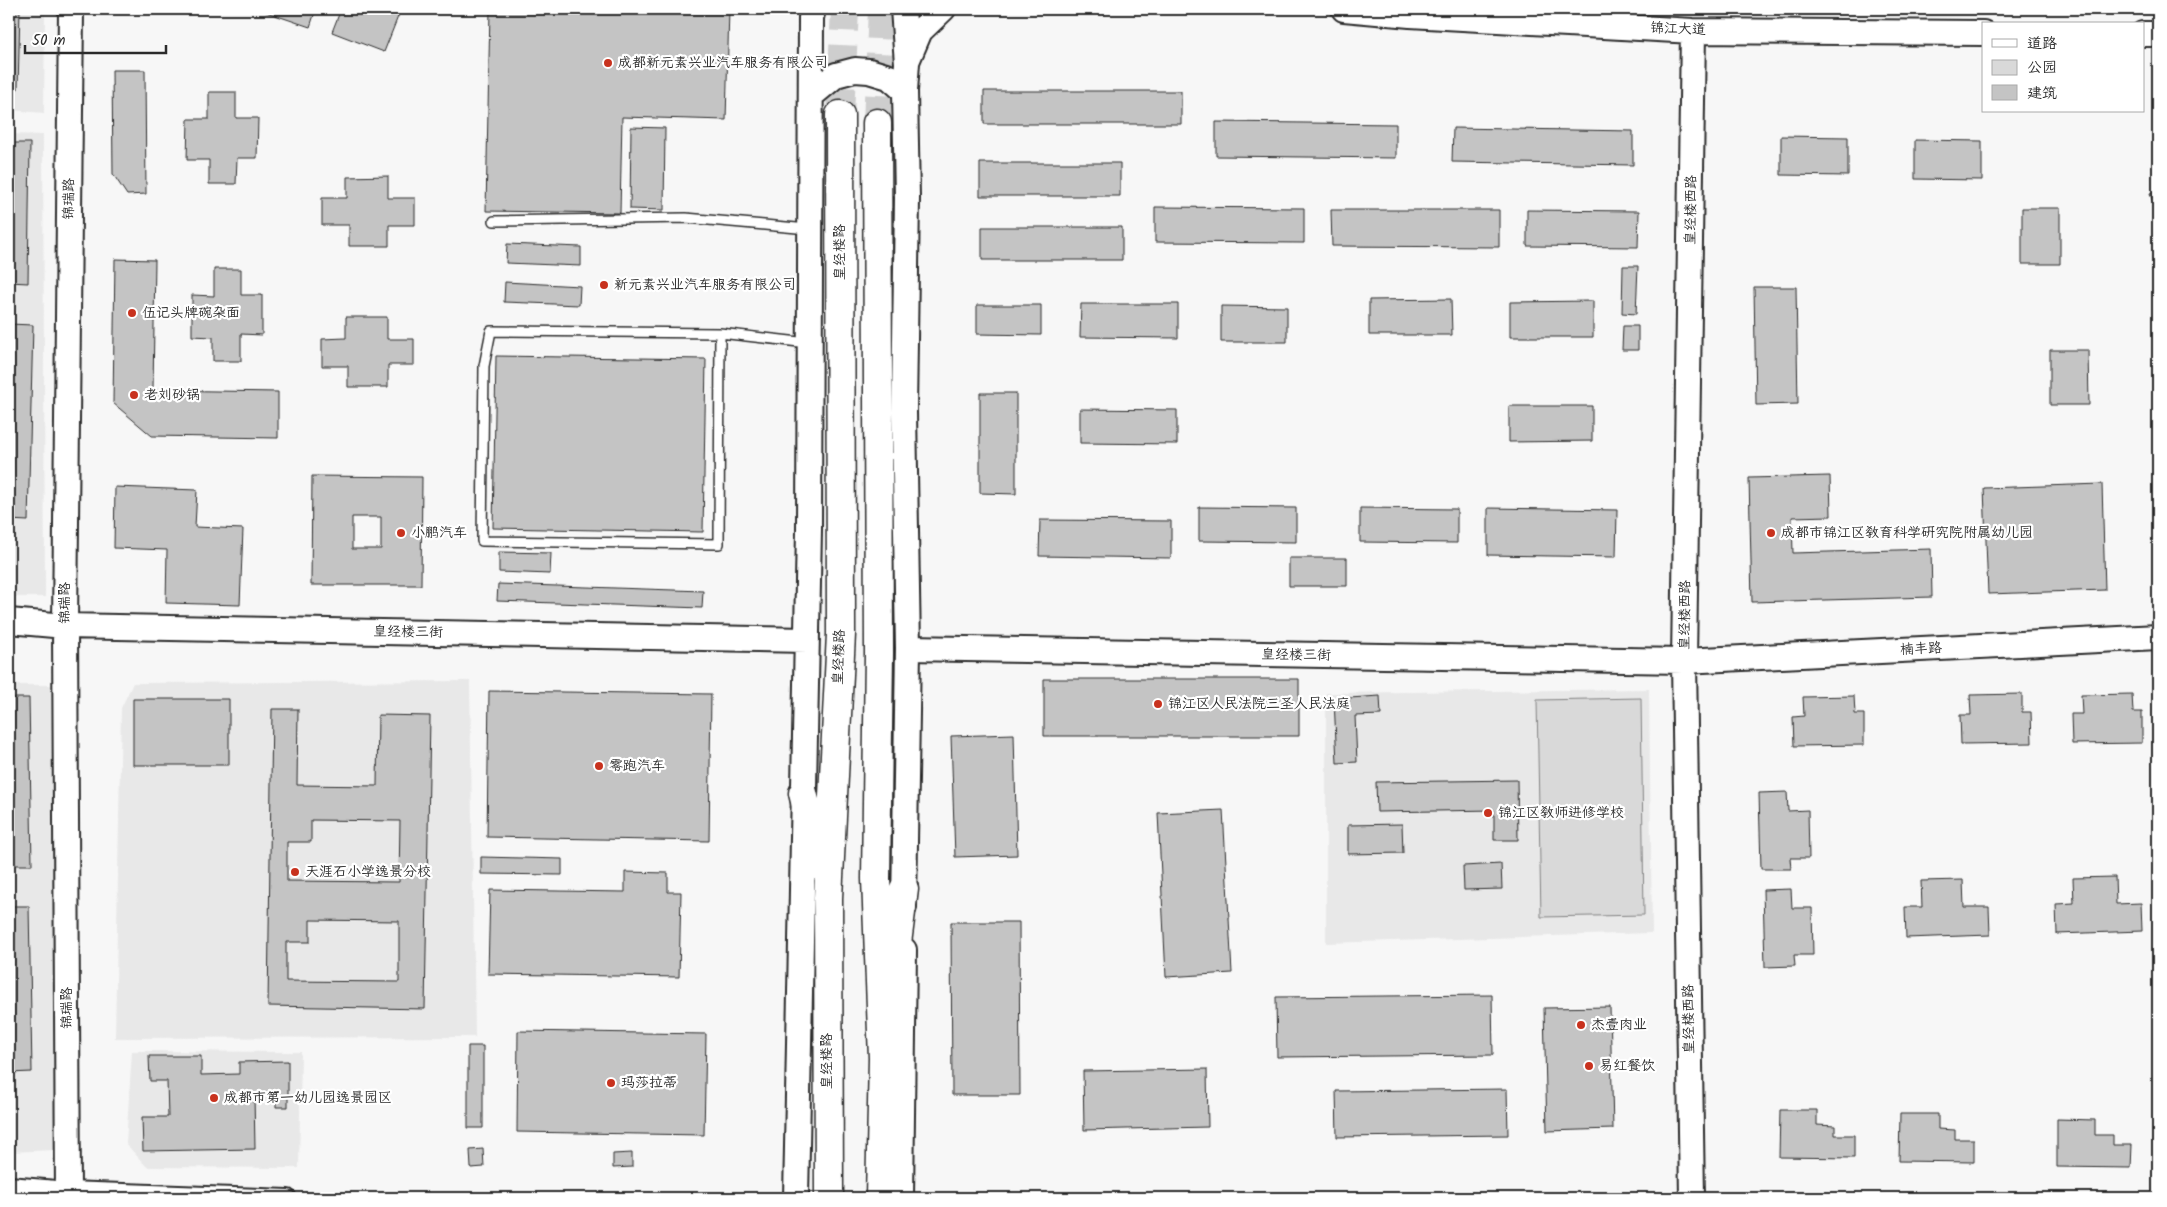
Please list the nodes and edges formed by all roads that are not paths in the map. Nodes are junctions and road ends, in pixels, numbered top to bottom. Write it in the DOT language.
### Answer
graph roads {
  1 [pos="71,9"];
  2 [pos="903,9"];
  3 [pos="943,9"];
  4 [pos="1344,9"];
  5 [pos="810,12"];
  6 [pos="1693,31"];
  7 [pos="1982,33"];
  8 [pos="2144,34"];
  9 [pos="2158,34"];
  10 [pos="907,63"];
  11 [pos="905,91"];
  12 [pos="812,95"];
  13 [pos="840,115"];
  14 [pos="877,123"];
  15 [pos="494,221"];
  16 [pos="811,229"];
  17 [pos="720,334"];
  18 [pos="810,344"];
  19 [pos="9,621"];
  20 [pos="64,626"];
  21 [pos="2158,637"];
  22 [pos="807,640"];
  23 [pos="908,648"];
  24 [pos="1684,661"];
  25 [pos="803,793"];
  26 [pos="904,889"];
  27 [pos="828,898"];
  28 [pos="883,1058"];
  29 [pos="9,1185"];
  30 [pos="68,1194"];
  31 [pos="288,1198"];
  32 [pos="796,1198"];
  33 [pos="829,1198"];
  34 [pos="880,1198"];
  35 [pos="900,1198"];
  36 [pos="1692,1198"];
  1 -- 20 [label="street, 锦瑞路"];
  2 -- 10 [label="street"];
  3 -- 10 [label="street"];
  4 -- 6 [label="street, 锦江大道"];
  5 -- 12 [label="street"];
  6 -- 7 [label="street, 锦江大道"];
  6 -- 24 [label="street, 皇经楼西路"];
  8 -- 9 [label="street"];
  10 -- 11 [label="street"];
  11 -- 12 [label="street"];
  11 -- 23 [label="street"];
  12 -- 16 [label="street"];
  13 -- 27 [label="highway, 皇经楼路"];
  14 -- 28 [label="highway"];
  15 -- 16 [label="lane"];
  16 -- 18 [label="street"];
  17 -- 17 [label="lane"];
  17 -- 18 [label="lane"];
  18 -- 22 [label="street"];
  19 -- 20 [label="street, 皇经楼三街"];
  20 -- 22 [label="street, 皇经楼三街"];
  20 -- 30 [label="street, 锦瑞路"];
  21 -- 24 [label="street, 楠丰路"];
  22 -- 25 [label="street"];
  23 -- 24 [label="street, 皇经楼三街"];
  23 -- 26 [label="street"];
  24 -- 36 [label="street, 皇经楼西路"];
  25 -- 27 [label="highway"];
  25 -- 32 [label="street"];
  26 -- 28 [label="highway"];
  26 -- 35 [label="street"];
  27 -- 33 [label="highway, 皇经楼路"];
  28 -- 34 [label="highway"];
  29 -- 30 [label="street"];
  30 -- 31 [label="street"];
}
